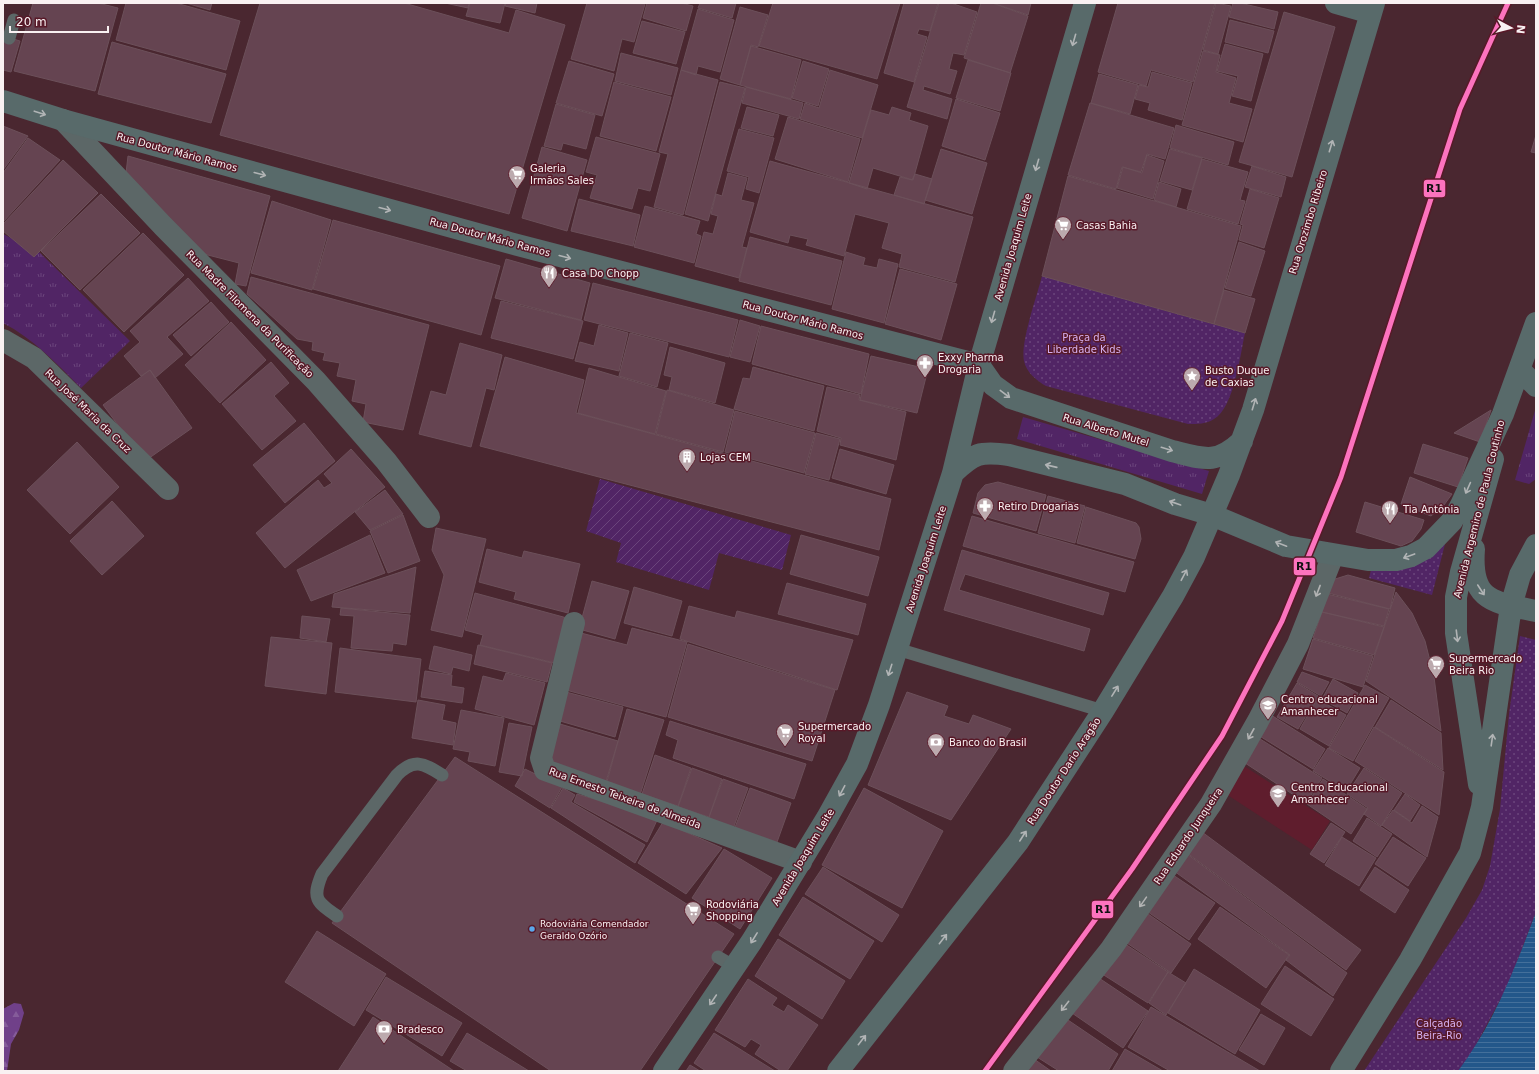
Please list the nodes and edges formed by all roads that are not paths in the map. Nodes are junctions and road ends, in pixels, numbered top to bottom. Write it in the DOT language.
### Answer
graph roads {
  1 [pos="1084,3"];
  2 [pos="1336,3"];
  3 [pos="1372,8"];
  4 [pos="14,20"];
  5 [pos="9,38"];
  6 [pos="3,101"];
  7 [pos="63,120"];
  8 [pos="1536,323"];
  9 [pos="3,340"];
  10 [pos="979,365"];
  11 [pos="1520,370"];
  12 [pos="1536,386"];
  13 [pos="1503,414"];
  14 [pos="1242,441"];
  15 [pos="953,473"];
  16 [pos="168,489"];
  17 [pos="1483,497"];
  18 [pos="1212,515"];
  19 [pos="429,516"];
  20 [pos="1536,545"];
  21 [pos="1333,555"];
  22 [pos="1511,606"];
  23 [pos="1536,611"];
  24 [pos="574,623"];
  25 [pos="897,648"];
  26 [pos="1103,711"];
  27 [pos="442,775"];
  28 [pos="1482,807"];
  29 [pos="801,862"];
  30 [pos="337,916"];
  31 [pos="664,1071"];
  32 [pos="838,1071"];
  33 [pos="1014,1071"];
  34 [pos="1341,1071"];
  1 -- 10 [label="street, Avenida Joaquim Leite, one-way"];
  2 -- 3 [label="street"];
  14 -- 3 [label="street, Rua Orozimbo Ribeiro, one-way"];
  4 -- 5 [label="lane"];
  6 -- 7 [label="street, Rua Doutor Mário Ramos, one-way"];
  7 -- 10 [label="street, Rua Doutor Mário Ramos, one-way"];
  7 -- 19 [label="street, Rua Madre Filomena da Purificação"];
  8 -- 11 [label="street"];
  9 -- 16 [label="street, Rua José Maria da Cruz"];
  10 -- 14 [label="street, Rua Alberto Mutel, one-way"];
  10 -- 15 [label="street, Avenida Joaquim Leite"];
  11 -- 12 [label="street"];
  11 -- 13 [label="street"];
  13 -- 17 [label="street, Avenida Argemiro de Paula Coutinho"];
  13 -- 21 [label="street, one-way"];
  14 -- 18 [label="street, Rua Doutor Dario Aragão"];
  18 -- 15 [label="street, one-way"];
  15 -- 25 [label="street, Avenida Joaquim Leite"];
  17 -- 22 [label="street, one-way"];
  17 -- 28 [label="street, Avenida Argemiro de Paula Coutinho, one-way"];
  21 -- 18 [label="street, one-way"];
  26 -- 18 [label="street, Rua Doutor Dario Aragão, one-way"];
  20 -- 22 [label="street"];
  21 -- 33 [label="street, Rua Eduardo Junqueira, one-way"];
  22 -- 23 [label="street"];
  28 -- 22 [label="street, one-way"];
  24 -- 29 [label="street, Rua Ernesto Teixeira de Almeida"];
  25 -- 26 [label="lane"];
  25 -- 29 [label="street, Avenida Joaquim Leite, one-way"];
  32 -- 26 [label="street, Rua Doutor Dario Aragão, one-way"];
  27 -- 30 [label="lane"];
  28 -- 34 [label="street"];
  29 -- 31 [label="street, Avenida Joaquim Leite, one-way"];
}
